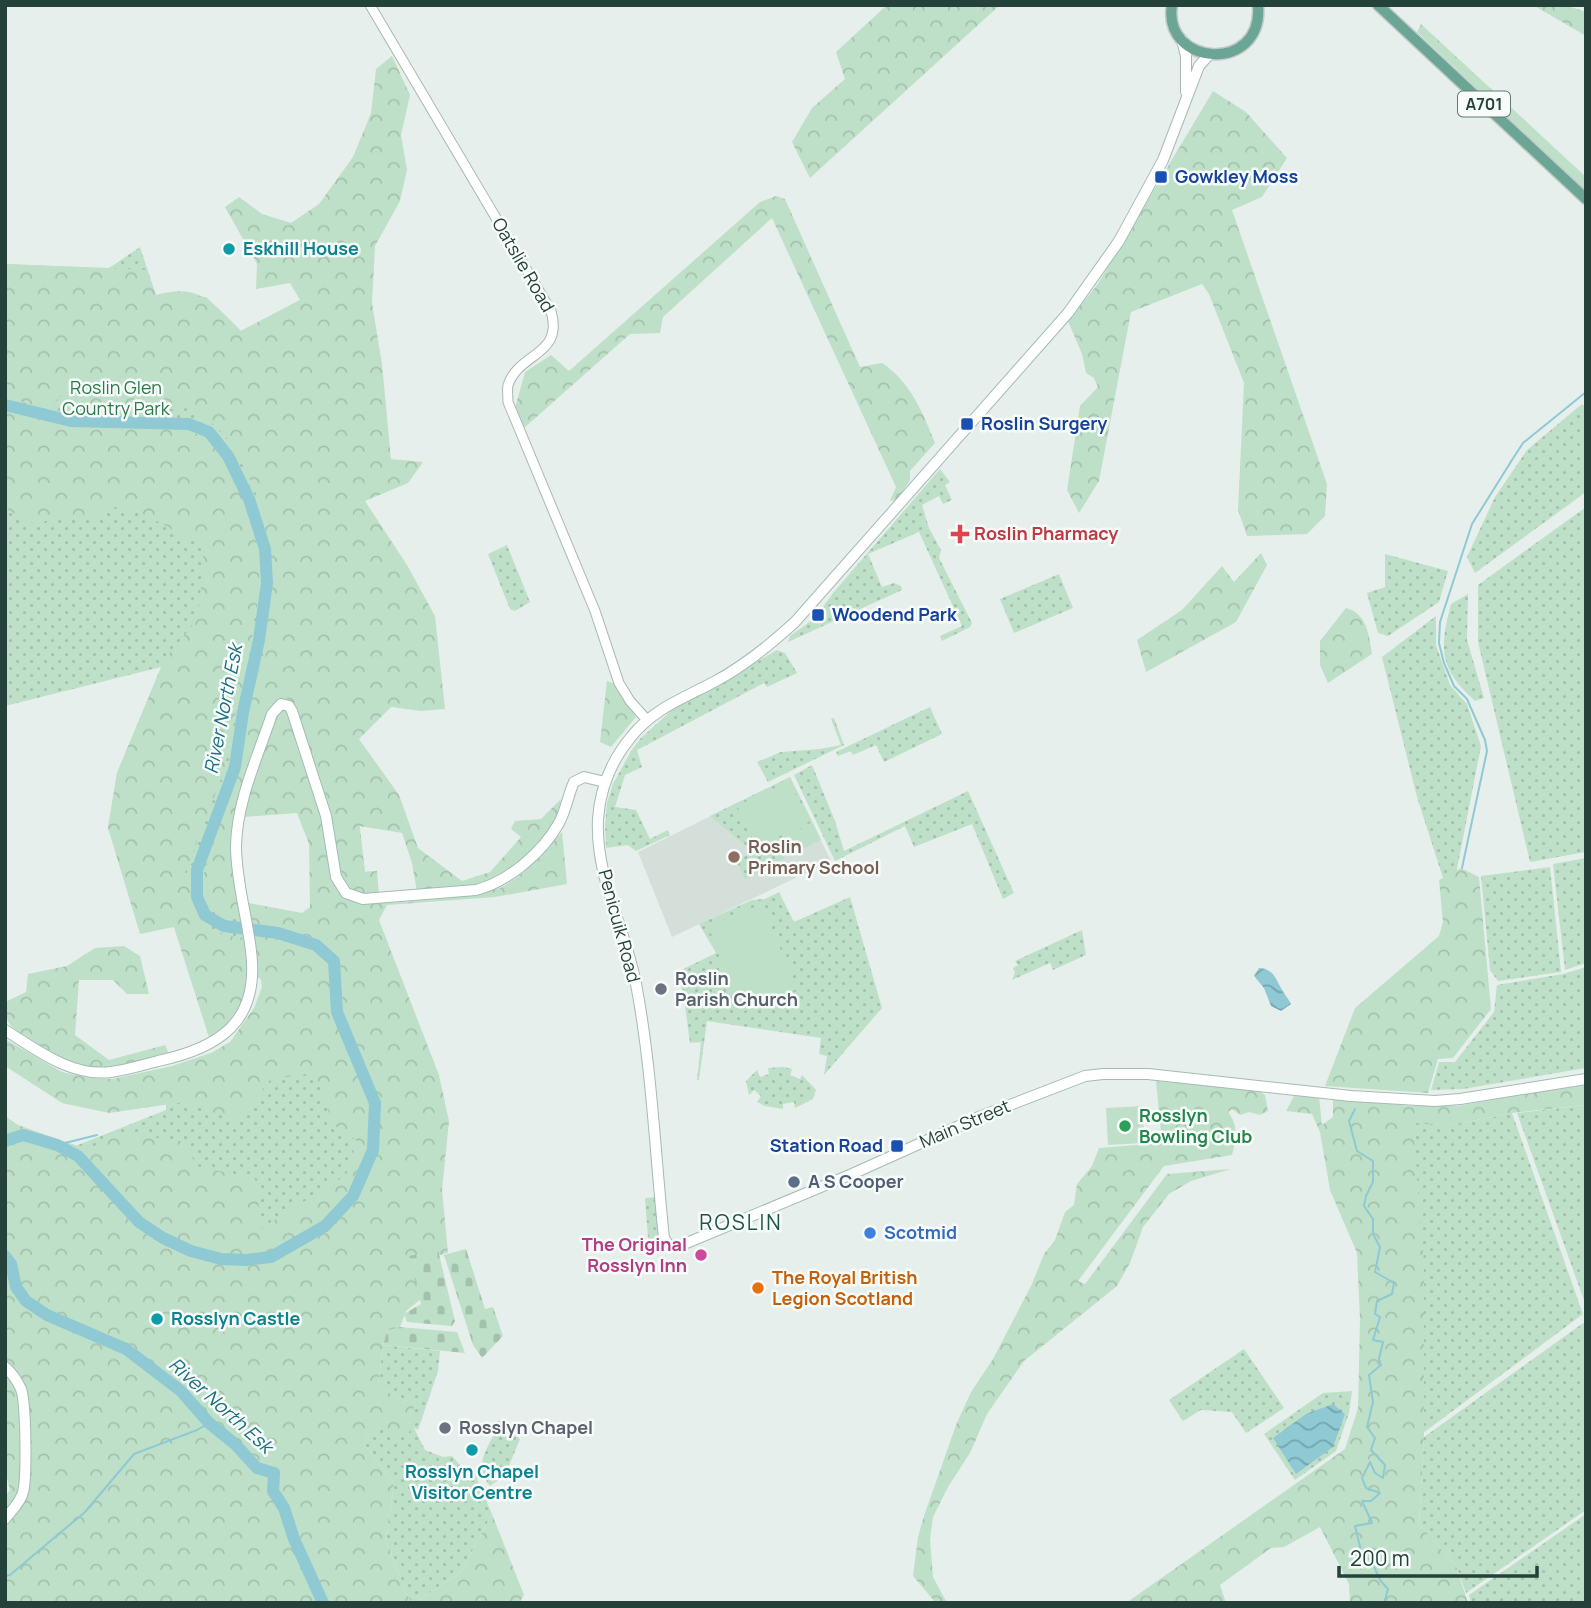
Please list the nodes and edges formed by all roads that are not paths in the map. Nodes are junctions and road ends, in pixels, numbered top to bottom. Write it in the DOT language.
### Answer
graph roads {
  1 [pos="370,5"];
  2 [pos="1172,5"];
  3 [pos="1366,5"];
  4 [pos="1378,5"];
  5 [pos="1260,6"];
  6 [pos="1393,20"];
  7 [pos="1182,40"];
  8 [pos="1209,55"];
  9 [pos="1186,100"];
  10 [pos="1586,199"];
  11 [pos="646,720"];
  12 [pos="605,782"];
  13 [pos="5,1030"];
  14 [pos="1586,1079"];
  15 [pos="669,1246"];
  16 [pos="5,1367"];
  17 [pos="5,1519"];
  1 -- 11 [label="street, Oatslie Road"];
  2 -- 7 [label="main road"];
  3 -- 6 [label="main road, A701"];
  4 -- 6 [label="main road, A701"];
  5 -- 8 [label="main road"];
  6 -- 10 [label="main road, A701"];
  7 -- 8 [label="main road"];
  7 -- 9 [label="main road"];
  8 -- 9 [label="main road, Penicuik Road"];
  9 -- 11 [label="main road, Penicuik Road"];
  11 -- 12 [label="main road, Penicuik Road"];
  12 -- 13 [label="main road"];
  12 -- 15 [label="main road, Penicuik Road"];
  14 -- 15 [label="main road, Main Street"];
  16 -- 17 [label="main road"];
}
